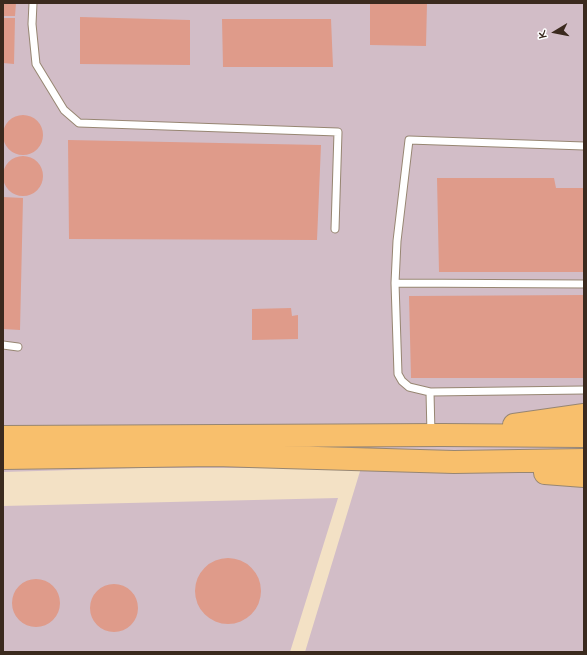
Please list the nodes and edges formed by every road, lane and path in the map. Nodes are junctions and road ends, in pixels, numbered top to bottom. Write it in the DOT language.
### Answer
graph roads {
  1 [pos="33,3"];
  2 [pos="584,146"];
  3 [pos="336,229"];
  4 [pos="395,283"];
  5 [pos="584,284"];
  6 [pos="3,344"];
  7 [pos="18,347"];
  8 [pos="584,390"];
  9 [pos="430,392"];
  10 [pos="584,415"];
  11 [pos="436,435"];
  12 [pos="584,436"];
  13 [pos="3,438"];
  14 [pos="3,458"];
  15 [pos="584,460"];
  16 [pos="454,462"];
  17 [pos="584,476"];
  1 -- 3 [label="lane"];
  2 -- 4 [label="lane"];
  4 -- 5 [label="lane"];
  4 -- 9 [label="lane"];
  6 -- 7 [label="lane"];
  8 -- 9 [label="lane"];
  9 -- 11 [label="lane"];
  10 -- 11 [label="highway"];
  11 -- 12 [label="highway"];
  11 -- 13 [label="highway"];
  14 -- 16 [label="highway"];
  15 -- 16 [label="highway"];
  16 -- 17 [label="highway"];
}
